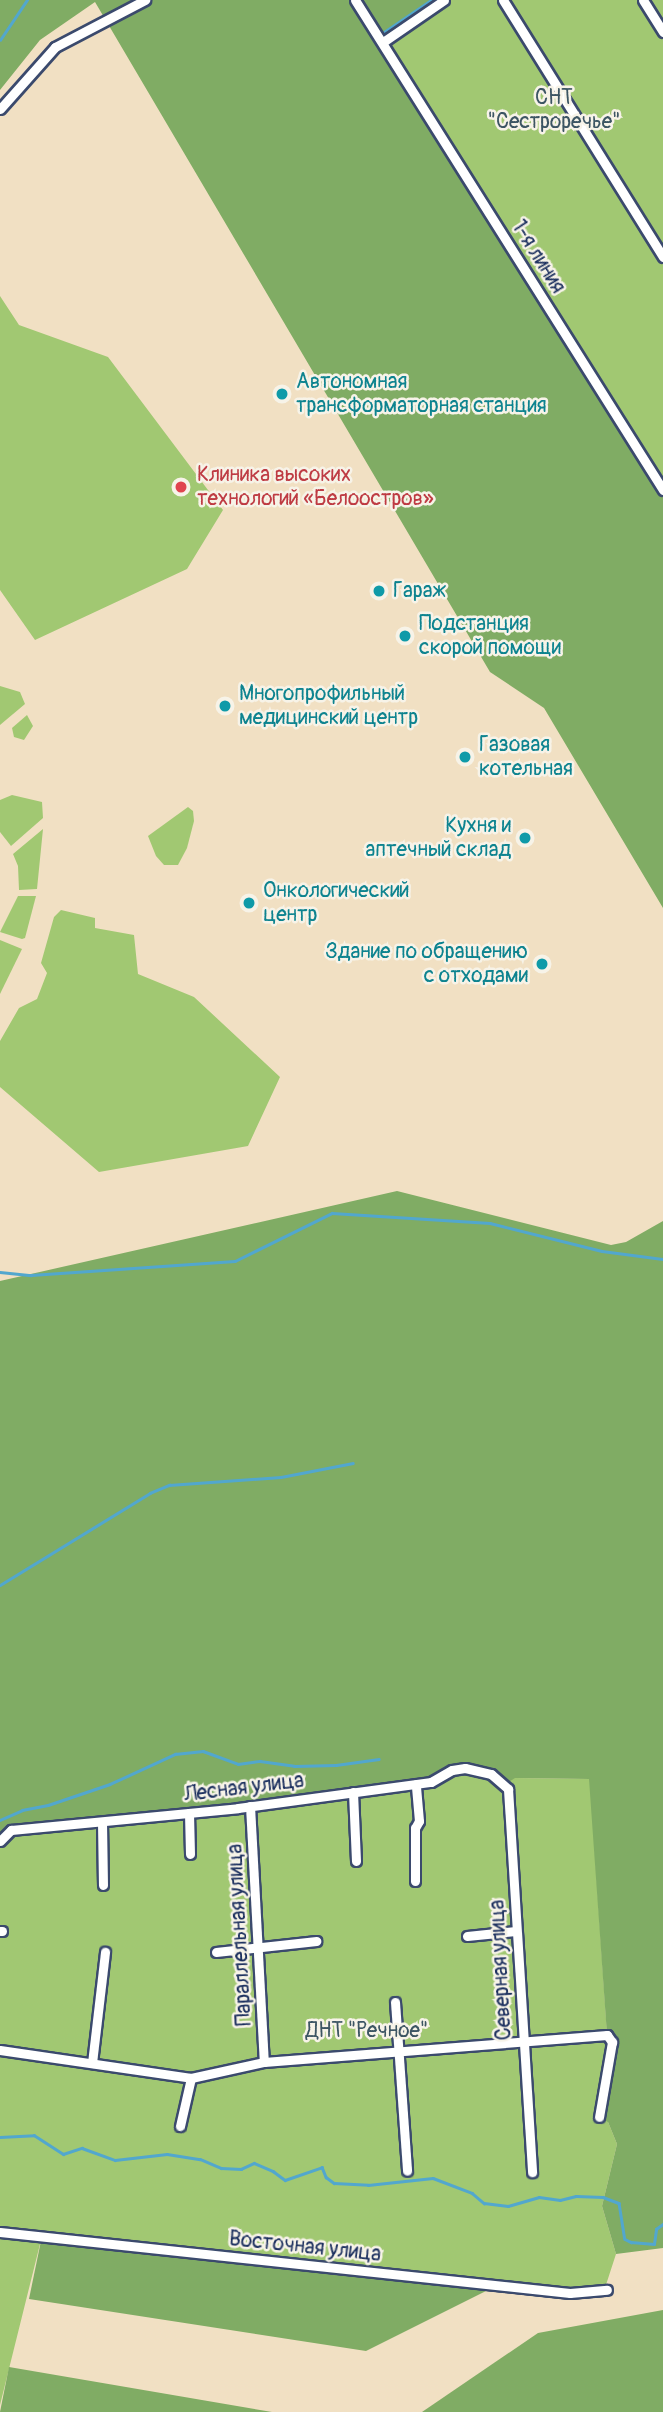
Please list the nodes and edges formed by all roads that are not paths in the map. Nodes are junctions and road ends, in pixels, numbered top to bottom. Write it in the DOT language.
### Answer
graph roads {
  1 [pos="145,0"];
  2 [pos="355,0"];
  3 [pos="444,0"];
  4 [pos="503,0"];
  5 [pos="643,0"];
  6 [pos="663,32"];
  7 [pos="383,41"];
  8 [pos="0,109"];
  9 [pos="663,257"];
  10 [pos="663,490"];
  11 [pos="491,1774"];
  12 [pos="416,1784"];
  13 [pos="353,1793"];
  14 [pos="250,1807"];
  15 [pos="189,1813"];
  16 [pos="102,1822"];
  17 [pos="0,1841"];
  18 [pos="190,1854"];
  19 [pos="356,1861"];
  20 [pos="415,1881"];
  21 [pos="103,1885"];
  22 [pos="516,1931"];
  23 [pos="467,1936"];
  24 [pos="316,1941"];
  25 [pos="258,1947"];
  26 [pos="105,1952"];
  27 [pos="216,1952"];
  28 [pos="395,2002"];
  29 [pos="522,2040"];
  30 [pos="0,2050"];
  31 [pos="398,2051"];
  32 [pos="264,2062"];
  33 [pos="92,2063"];
  34 [pos="191,2078"];
  35 [pos="599,2118"];
  36 [pos="180,2126"];
  37 [pos="407,2171"];
  38 [pos="531,2172"];
  39 [pos="0,2232"];
  40 [pos="607,2290"];
  1 -- 8 [label="street"];
  2 -- 7 [label="street, 1-я линия"];
  3 -- 7 [label="street"];
  4 -- 9 [label="street"];
  5 -- 6 [label="street"];
  7 -- 10 [label="street, 1-я линия"];
  11 -- 12 [label="street, Лесная улица"];
  11 -- 22 [label="street, Северная улица"];
  12 -- 13 [label="street, Лесная улица"];
  12 -- 20 [label="street"];
  13 -- 14 [label="street, Лесная улица"];
  13 -- 19 [label="street"];
  14 -- 15 [label="street, Лесная улица"];
  14 -- 25 [label="street, Параллельная улица"];
  15 -- 16 [label="street, Лесная улица"];
  15 -- 18 [label="street"];
  16 -- 17 [label="street, Лесная улица"];
  16 -- 21 [label="street"];
  22 -- 23 [label="street"];
  22 -- 29 [label="street, Северная улица"];
  24 -- 25 [label="street"];
  25 -- 27 [label="street"];
  25 -- 32 [label="street, Параллельная улица"];
  26 -- 33 [label="street"];
  28 -- 31 [label="street"];
  29 -- 31 [label="street"];
  29 -- 35 [label="street"];
  29 -- 38 [label="street, Северная улица"];
  30 -- 33 [label="street"];
  31 -- 32 [label="street"];
  31 -- 37 [label="street"];
  32 -- 34 [label="street"];
  33 -- 34 [label="street"];
  34 -- 36 [label="street"];
  39 -- 40 [label="street, Восточная улица"];
}
